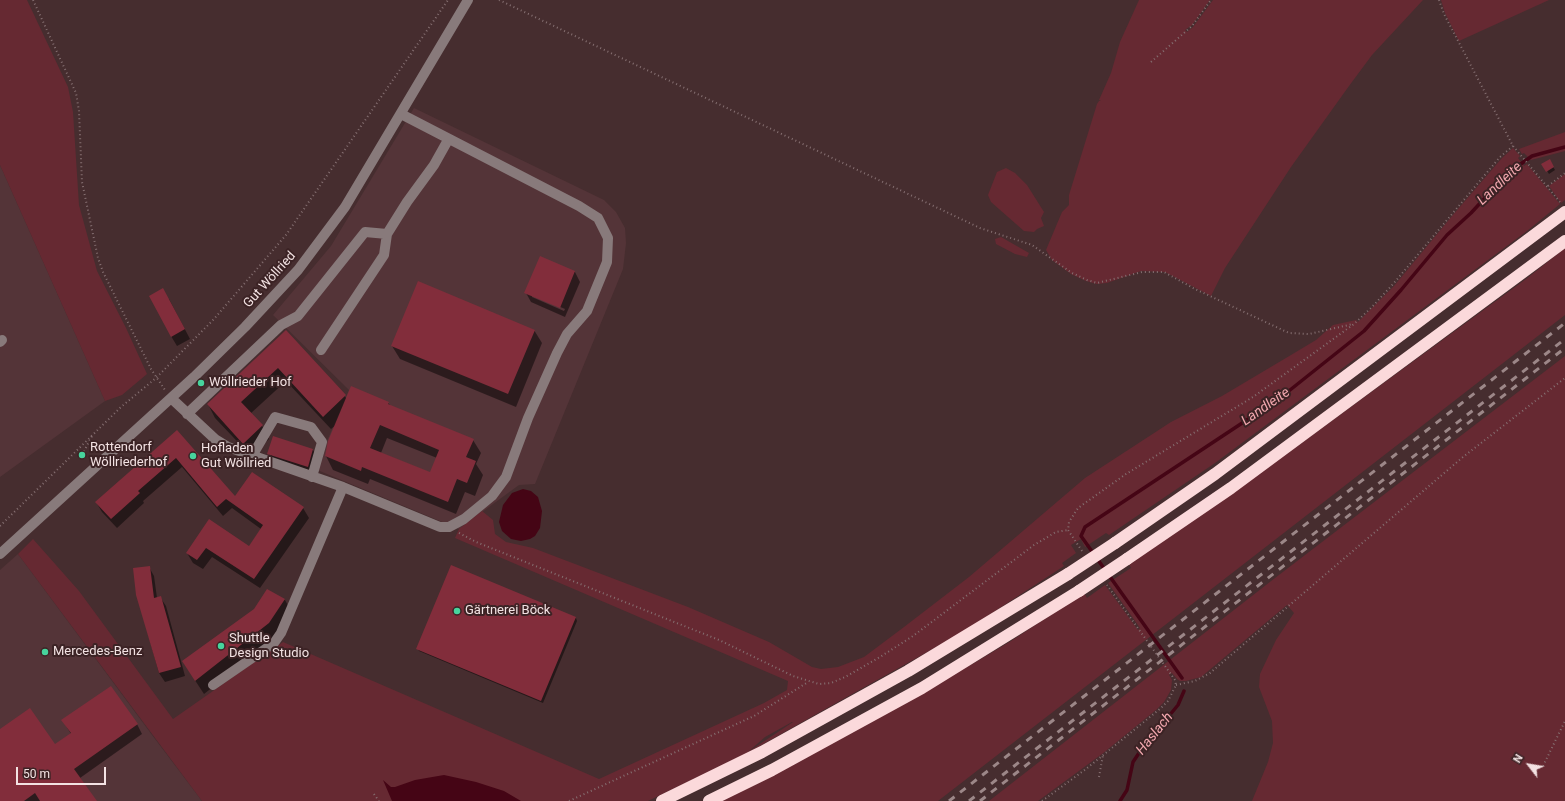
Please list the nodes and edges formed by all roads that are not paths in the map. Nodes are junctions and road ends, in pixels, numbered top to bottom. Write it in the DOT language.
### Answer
graph roads {
  1 [pos="468,0"];
  2 [pos="401,114"];
  3 [pos="448,140"];
  4 [pos="1561,215"];
  5 [pos="387,234"];
  6 [pos="1563,242"];
  7 [pos="321,350"];
  8 [pos="171,398"];
  9 [pos="187,414"];
  10 [pos="252,456"];
  11 [pos="312,476"];
  12 [pos="343,487"];
  13 [pos="0,554"];
  14 [pos="212,685"];
  15 [pos="662,801"];
  16 [pos="709,801"];
  1 -- 2 [label="street, Gut Wöllried"];
  2 -- 3 [label="street"];
  2 -- 8 [label="street, Gut Wöllried"];
  3 -- 5 [label="street"];
  3 -- 12 [label="street"];
  4 -- 15 [label="highway, bridge"];
  5 -- 7 [label="street"];
  5 -- 9 [label="street"];
  6 -- 16 [label="highway, bridge"];
  8 -- 9 [label="street"];
  8 -- 13 [label="street, Gut Wöllried"];
  9 -- 10 [label="street"];
  10 -- 11 [label="street"];
  10 -- 11 [label="street"];
  11 -- 12 [label="street"];
  12 -- 14 [label="street"];
}
